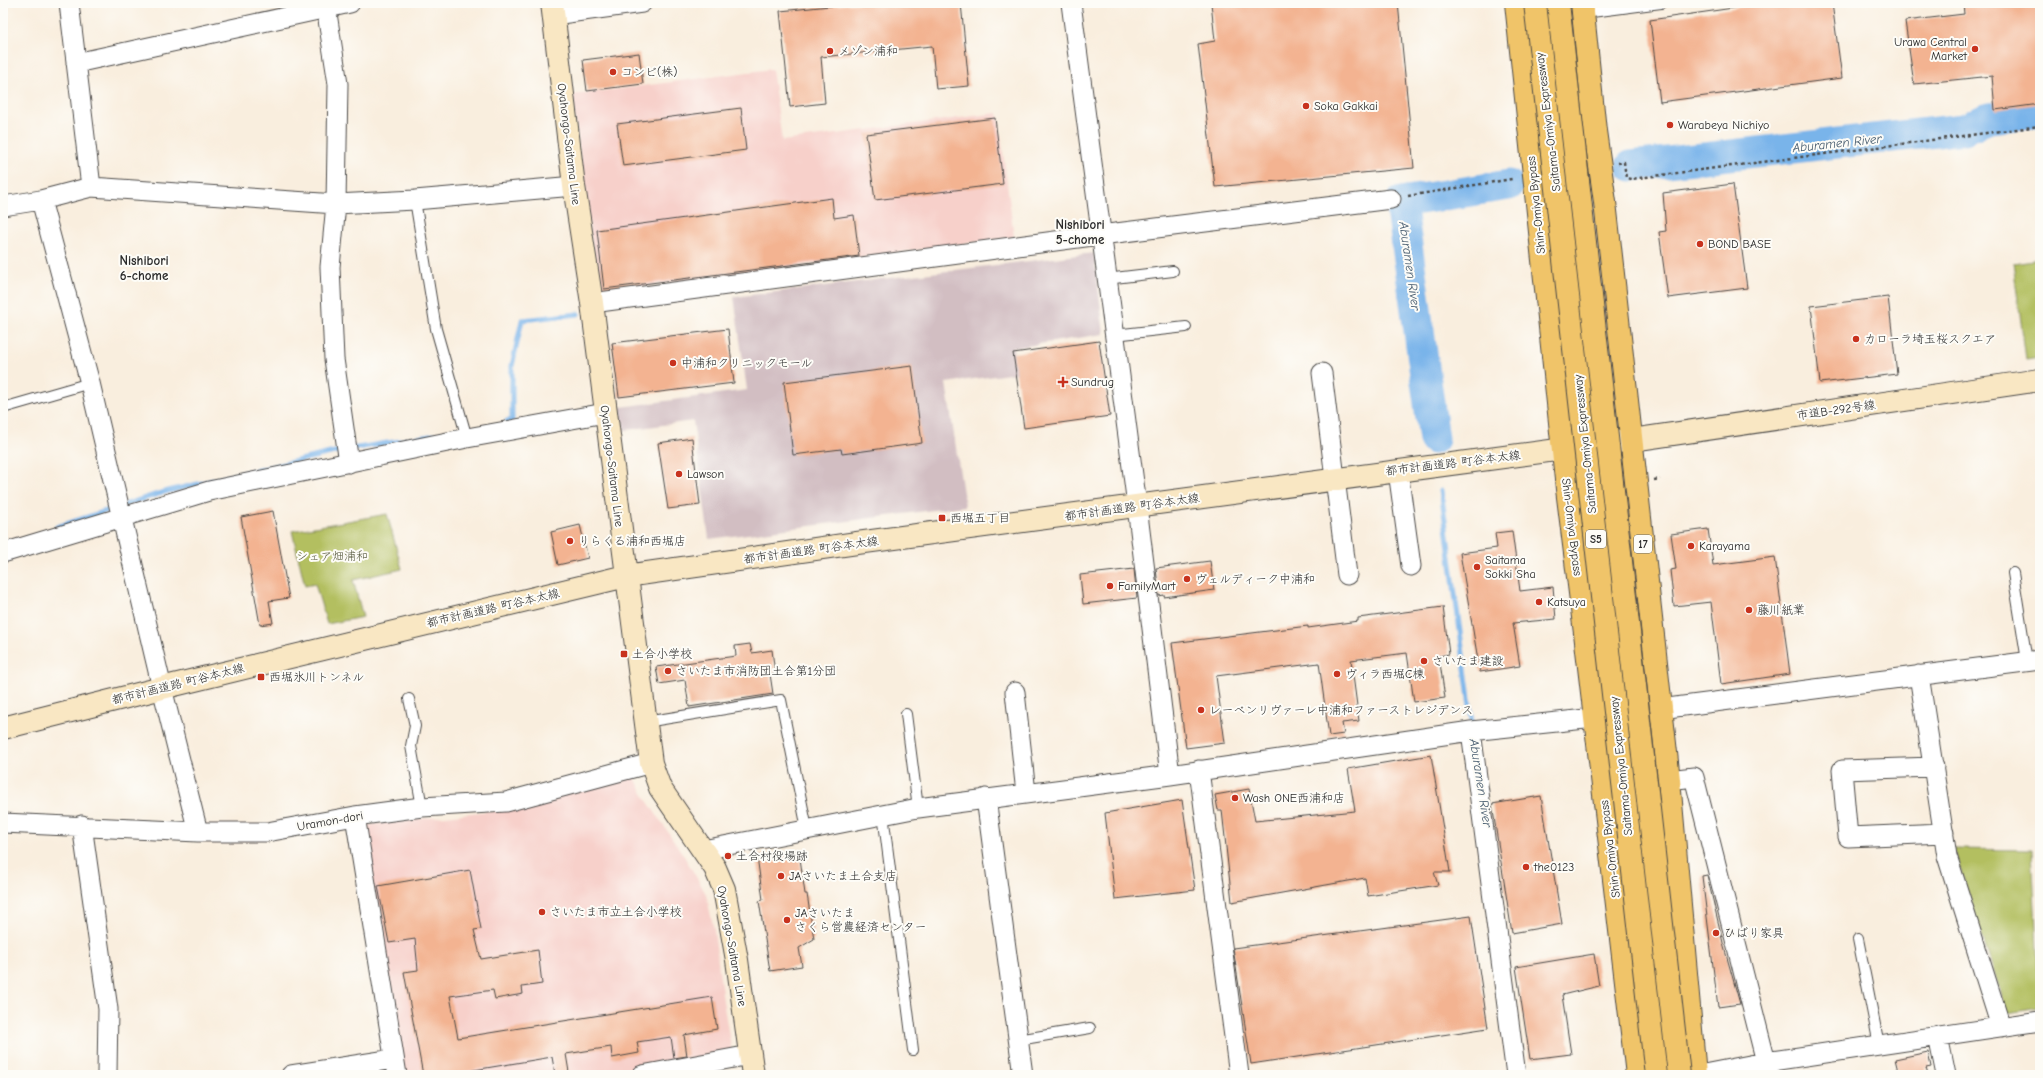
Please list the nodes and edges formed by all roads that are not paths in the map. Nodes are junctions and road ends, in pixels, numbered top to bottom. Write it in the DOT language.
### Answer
graph roads {
  1 [pos="70,3"];
  2 [pos="350,3"];
  3 [pos="642,3"];
  4 [pos="1070,3"];
  5 [pos="1535,3"];
  6 [pos="1558,3"];
  7 [pos="1661,3"];
  8 [pos="326,7"];
  9 [pos="1583,8"];
  10 [pos="552,9"];
  11 [pos="1516,12"];
  12 [pos="76,63"];
  13 [pos="574,186"];
  14 [pos="91,187"];
  15 [pos="1391,199"];
  16 [pos="41,200"];
  17 [pos="415,200"];
  18 [pos="1605,202"];
  19 [pos="336,204"];
  20 [pos="3,206"];
  21 [pos="1100,235"];
  22 [pos="1173,271"];
  23 [pos="1106,279"];
  24 [pos="592,303"];
  25 [pos="1186,327"];
  26 [pos="1114,335"];
  27 [pos="1322,373"];
  28 [pos="2040,380"];
  29 [pos="90,383"];
  30 [pos="3,408"];
  31 [pos="605,413"];
  32 [pos="466,433"];
  33 [pos="1632,440"];
  34 [pos="1599,444"];
  35 [pos="1563,448"];
  36 [pos="348,456"];
  37 [pos="1398,470"];
  38 [pos="1335,479"];
  39 [pos="1137,506"];
  40 [pos="120,511"];
  41 [pos="3,553"];
  42 [pos="1411,566"];
  43 [pos="2012,573"];
  44 [pos="626,576"];
  45 [pos="1346,576"];
  46 [pos="1585,633"];
  47 [pos="2033,661"];
  48 [pos="1919,675"];
  49 [pos="162,688"];
  50 [pos="1016,692"];
  51 [pos="410,699"];
  52 [pos="1660,709"];
  53 [pos="906,714"];
  54 [pos="1595,718"];
  55 [pos="645,722"];
  56 [pos="3,728"];
  57 [pos="1472,731"];
  58 [pos="651,763"];
  59 [pos="1934,767"];
  60 [pos="1199,770"];
  61 [pos="1170,775"];
  62 [pos="1669,780"];
  63 [pos="1026,794"];
  64 [pos="986,798"];
  65 [pos="422,807"];
  66 [pos="918,808"];
  67 [pos="883,814"];
  68 [pos="355,816"];
  69 [pos="3,823"];
  70 [pos="82,825"];
  71 [pos="807,829"];
  72 [pos="198,832"];
  73 [pos="1944,833"];
  74 [pos="703,850"];
  75 [pos="1858,939"];
  76 [pos="2040,1021"];
  77 [pos="2001,1026"];
  78 [pos="1090,1028"];
  79 [pos="1938,1036"];
  80 [pos="1018,1040"];
  81 [pos="1879,1045"];
  82 [pos="913,1050"];
  83 [pos="752,1065"];
  84 [pos="396,1067"];
  85 [pos="1767,1069"];
  86 [pos="107,1075"];
  87 [pos="291,1075"];
  88 [pos="642,1075"];
  89 [pos="1023,1075"];
  90 [pos="1239,1075"];
  91 [pos="1516,1075"];
  92 [pos="1637,1075"];
  93 [pos="1656,1075"];
  94 [pos="1679,1075"];
  95 [pos="1695,1075"];
  96 [pos="1699,1075"];
  97 [pos="1946,1075"];
  1 -- 12 [label="street"];
  2 -- 8 [label="street"];
  3 -- 10 [label="street"];
  4 -- 21 [label="street"];
  5 -- 93 [label="highway, Saitama-Omiya Expressway / S5, bridge"];
  6 -- 94 [label="highway, Saitama-Omiya Expressway / S5, bridge"];
  7 -- 9 [label="lane"];
  8 -- 12 [label="street"];
  8 -- 19 [label="street"];
  9 -- 11 [label="highway"];
  9 -- 18 [label="highway, 17"];
  10 -- 13 [label="street, Oyahongo-Saitama Line"];
  11 -- 35 [label="highway, Shin-Omiya Bypass"];
  12 -- 14 [label="street"];
  13 -- 17 [label="street"];
  13 -- 24 [label="street, Oyahongo-Saitama Line"];
  14 -- 16 [label="street"];
  14 -- 19 [label="street"];
  15 -- 21 [label="street"];
  16 -- 20 [label="street"];
  16 -- 29 [label="street"];
  17 -- 19 [label="street"];
  17 -- 32 [label="lane"];
  18 -- 33 [label="highway, 17"];
  18 -- 34 [label="highway"];
  19 -- 36 [label="street"];
  21 -- 23 [label="street"];
  21 -- 24 [label="street"];
  22 -- 23 [label="lane"];
  23 -- 26 [label="street"];
  24 -- 31 [label="street, Oyahongo-Saitama Line"];
  25 -- 26 [label="lane"];
  26 -- 39 [label="street"];
  27 -- 38 [label="street"];
  28 -- 33 [label="street, 市道B-292号線"];
  29 -- 30 [label="lane"];
  29 -- 40 [label="street"];
  31 -- 32 [label="street"];
  31 -- 44 [label="street, Oyahongo-Saitama Line"];
  32 -- 36 [label="street"];
  33 -- 34 [label="street, 都市計画道路 町谷本太線"];
  33 -- 52 [label="highway, 17"];
  34 -- 35 [label="street, 都市計画道路 町谷本太線"];
  34 -- 46 [label="highway"];
  35 -- 37 [label="street, 都市計画道路 町谷本太線"];
  35 -- 46 [label="highway, Shin-Omiya Bypass"];
  36 -- 40 [label="street"];
  37 -- 38 [label="street, 都市計画道路 町谷本太線"];
  37 -- 42 [label="street"];
  38 -- 39 [label="street, 都市計画道路 町谷本太線"];
  38 -- 45 [label="street"];
  39 -- 44 [label="street, 都市計画道路 町谷本太線"];
  39 -- 61 [label="street"];
  40 -- 41 [label="street"];
  40 -- 49 [label="street"];
  43 -- 47 [label="lane"];
  44 -- 49 [label="street, 都市計画道路 町谷本太線"];
  44 -- 55 [label="street, Oyahongo-Saitama Line"];
  46 -- 54 [label="highway, Shin-Omiya Bypass"];
  47 -- 48 [label="street"];
  48 -- 52 [label="street"];
  48 -- 59 [label="street"];
  49 -- 56 [label="street, 都市計画道路 町谷本太線"];
  49 -- 72 [label="street"];
  50 -- 63 [label="street"];
  51 -- 65 [label="lane"];
  52 -- 62 [label="highway, 17"];
  53 -- 66 [label="lane"];
  54 -- 57 [label="street"];
  54 -- 92 [label="highway, Shin-Omiya Bypass"];
  55 -- 58 [label="street, Oyahongo-Saitama Line"];
  55 -- 71 [label="lane"];
  57 -- 60 [label="street"];
  57 -- 91 [label="street"];
  58 -- 65 [label="street, Uramon-dori"];
  58 -- 74 [label="street, Oyahongo-Saitama Line"];
  59 -- 73 [label="street"];
  59 -- 73 [label="street"];
  60 -- 61 [label="street"];
  60 -- 90 [label="street"];
  61 -- 63 [label="street"];
  62 -- 85 [label="street"];
  62 -- 95 [label="highway, 17"];
  63 -- 64 [label="street"];
  64 -- 66 [label="street"];
  64 -- 80 [label="street"];
  65 -- 68 [label="street, Uramon-dori"];
  66 -- 67 [label="street"];
  67 -- 71 [label="street"];
  67 -- 82 [label="lane"];
  68 -- 72 [label="street, Uramon-dori"];
  68 -- 84 [label="street"];
  69 -- 70 [label="street, Uramon-dori"];
  70 -- 72 [label="street, Uramon-dori"];
  70 -- 86 [label="street"];
  71 -- 74 [label="street"];
  73 -- 77 [label="street"];
  74 -- 83 [label="street, Oyahongo-Saitama Line"];
  75 -- 81 [label="lane"];
  76 -- 77 [label="street"];
  77 -- 79 [label="street"];
  78 -- 80 [label="lane"];
  79 -- 81 [label="street"];
  79 -- 97 [label="street"];
  80 -- 89 [label="street"];
  81 -- 85 [label="street"];
  83 -- 88 [label="street"];
  84 -- 87 [label="street"];
  85 -- 96 [label="street"];
}
